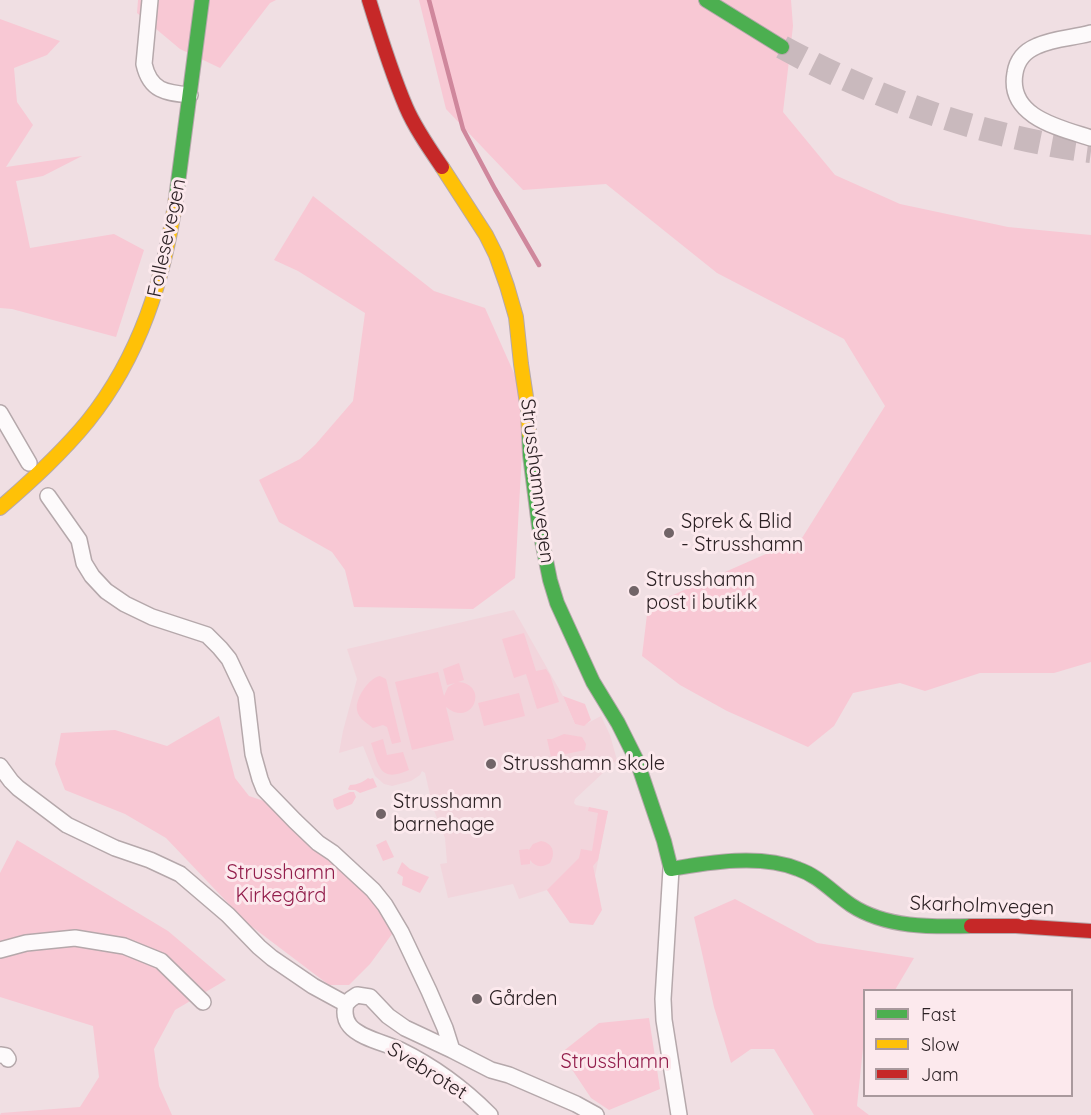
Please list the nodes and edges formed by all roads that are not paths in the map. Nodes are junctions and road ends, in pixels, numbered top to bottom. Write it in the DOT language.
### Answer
graph roads {
  1 [pos="150,0"];
  2 [pos="202,0"];
  3 [pos="369,0"];
  4 [pos="706,0"];
  5 [pos="1091,33"];
  6 [pos="782,47"];
  7 [pos="190,95"];
  8 [pos="1091,138"];
  9 [pos="0,413"];
  10 [pos="29,463"];
  11 [pos="48,496"];
  12 [pos="0,508"];
  13 [pos="0,766"];
  14 [pos="671,869"];
  15 [pos="1091,931"];
  16 [pos="0,950"];
  17 [pos="203,1002"];
  18 [pos="346,1004"];
  19 [pos="452,1050"];
  20 [pos="490,1115"];
  21 [pos="596,1115"];
  22 [pos="679,1115"];
  1 -- 7 [label="street"];
  2 -- 7 [label="street, Follesevegen"];
  3 -- 14 [label="street, Strusshamnvegen"];
  4 -- 6 [label="street"];
  5 -- 8 [label="street"];
  7 -- 12 [label="street, Follesevegen"];
  9 -- 10 [label="street"];
  11 -- 19 [label="street"];
  13 -- 18 [label="street"];
  14 -- 15 [label="street, Skarholmvegen"];
  14 -- 22 [label="street, Strusshamnvegen"];
  16 -- 17 [label="street"];
  18 -- 19 [label="street"];
  18 -- 20 [label="street, Svebrotet"];
  19 -- 21 [label="street"];
}
